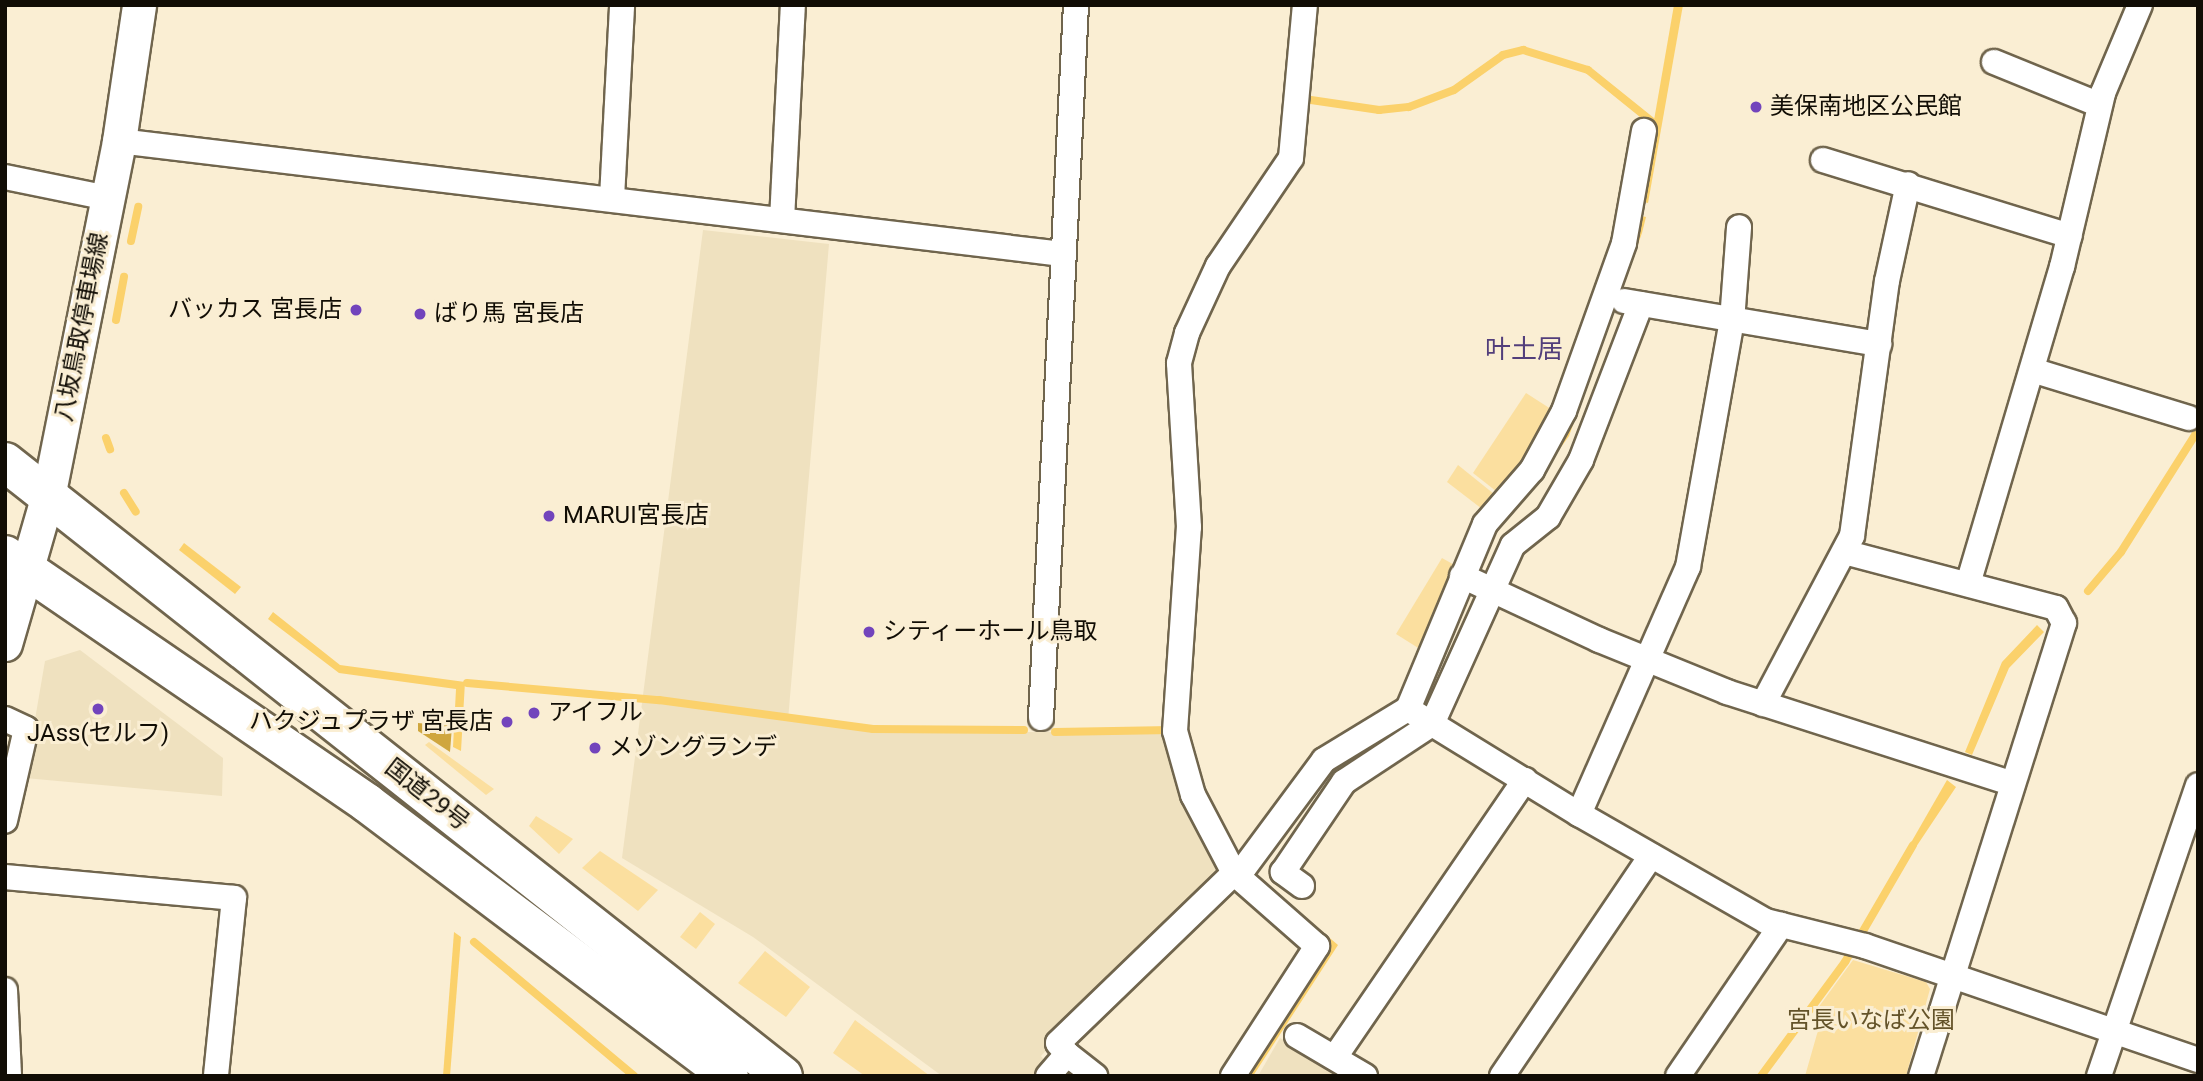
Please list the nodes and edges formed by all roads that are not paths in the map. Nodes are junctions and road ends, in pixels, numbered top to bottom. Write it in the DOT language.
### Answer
graph roads {
  1 [pos="139,5"];
  2 [pos="622,5"];
  3 [pos="793,5"];
  4 [pos="1076,5"];
  5 [pos="1305,5"];
  6 [pos="2140,5"];
  7 [pos="1994,62"];
  8 [pos="2101,106"];
  9 [pos="1644,131"];
  10 [pos="120,141"];
  11 [pos="1823,160"];
  12 [pos="5,177"];
  13 [pos="1908,184"];
  14 [pos="108,198"];
  15 [pos="612,198"];
  16 [pos="782,220"];
  17 [pos="1738,227"];
  18 [pos="2070,236"];
  19 [pos="1062,254"];
  20 [pos="1605,298"];
  21 [pos="1641,304"];
  22 [pos="1732,321"];
  23 [pos="1879,344"];
  24 [pos="2032,370"];
  25 [pos="2189,418"];
  26 [pos="5,462"];
  27 [pos="49,492"];
  28 [pos="1844,552"];
  29 [pos="16,563"];
  30 [pos="1462,576"];
  31 [pos="1968,584"];
  32 [pos="1495,591"];
  33 [pos="5,644"];
  34 [pos="1646,659"];
  35 [pos="1763,704"];
  36 [pos="1408,709"];
  37 [pos="1041,718"];
  38 [pos="5,719"];
  39 [pos="1432,724"];
  40 [pos="1525,780"];
  41 [pos="2013,784"];
  42 [pos="2198,785"];
  43 [pos="1579,814"];
  44 [pos="5,821"];
  45 [pos="1651,856"];
  46 [pos="1234,873"];
  47 [pos="5,877"];
  48 [pos="1302,886"];
  49 [pos="580,914"];
  50 [pos="1782,925"];
  51 [pos="1953,975"];
  52 [pos="5,990"];
  53 [pos="2113,1028"];
  54 [pos="1297,1036"];
  55 [pos="1335,1057"];
  56 [pos="2198,1060"];
  57 [pos="1082,1068"];
  58 [pos="9,1076"];
  59 [pos="216,1076"];
  60 [pos="729,1076"];
  61 [pos="783,1076"];
  62 [pos="810,1076"];
  63 [pos="1048,1076"];
  64 [pos="1233,1076"];
  65 [pos="1365,1076"];
  66 [pos="1502,1076"];
  67 [pos="1678,1076"];
  68 [pos="1921,1076"];
  69 [pos="2099,1076"];
  1 -- 10 [label="main road, 八坂鳥取停車場線"];
  2 -- 15 [label="street"];
  3 -- 16 [label="street"];
  4 -- 19 [label="street"];
  5 -- 46 [label="street"];
  6 -- 8 [label="street"];
  7 -- 8 [label="street"];
  8 -- 18 [label="street"];
  9 -- 20 [label="street"];
  10 -- 14 [label="main road, 八坂鳥取停車場線"];
  10 -- 15 [label="street"];
  11 -- 13 [label="street"];
  12 -- 14 [label="street"];
  13 -- 18 [label="street"];
  13 -- 23 [label="street"];
  14 -- 27 [label="main road, 八坂鳥取停車場線"];
  15 -- 16 [label="street"];
  16 -- 19 [label="street"];
  17 -- 22 [label="street"];
  18 -- 24 [label="street"];
  19 -- 37 [label="street"];
  20 -- 21 [label="street"];
  20 -- 30 [label="street"];
  21 -- 22 [label="street"];
  21 -- 32 [label="street"];
  22 -- 23 [label="street"];
  22 -- 34 [label="street"];
  23 -- 28 [label="street"];
  24 -- 25 [label="street"];
  24 -- 31 [label="street"];
  26 -- 27 [label="highway, 国道29号"];
  27 -- 29 [label="main road, 八坂鳥取停車場線"];
  27 -- 49 [label="highway, 国道29号"];
  28 -- 31 [label="street"];
  28 -- 35 [label="street"];
  29 -- 33 [label="main road, 八坂鳥取停車場線"];
  29 -- 60 [label="highway, 国道29号"];
  30 -- 32 [label="street"];
  30 -- 36 [label="street"];
  31 -- 41 [label="street"];
  32 -- 34 [label="street"];
  32 -- 39 [label="street"];
  34 -- 35 [label="street"];
  34 -- 43 [label="street"];
  35 -- 41 [label="street"];
  36 -- 39 [label="street"];
  36 -- 46 [label="street"];
  38 -- 44 [label="street"];
  39 -- 40 [label="street"];
  39 -- 48 [label="street"];
  40 -- 43 [label="street"];
  40 -- 55 [label="street"];
  41 -- 51 [label="street"];
  42 -- 53 [label="street"];
  43 -- 45 [label="street"];
  45 -- 50 [label="street"];
  45 -- 66 [label="street"];
  46 -- 57 [label="street"];
  46 -- 64 [label="street"];
  47 -- 59 [label="street"];
  49 -- 61 [label="highway, 国道29号"];
  49 -- 62 [label="highway"];
  50 -- 51 [label="street"];
  50 -- 67 [label="street"];
  51 -- 53 [label="street"];
  51 -- 68 [label="street"];
  52 -- 58 [label="street"];
  53 -- 56 [label="street"];
  53 -- 69 [label="street"];
  54 -- 55 [label="street"];
  55 -- 65 [label="street"];
  57 -- 63 [label="street"];
}
